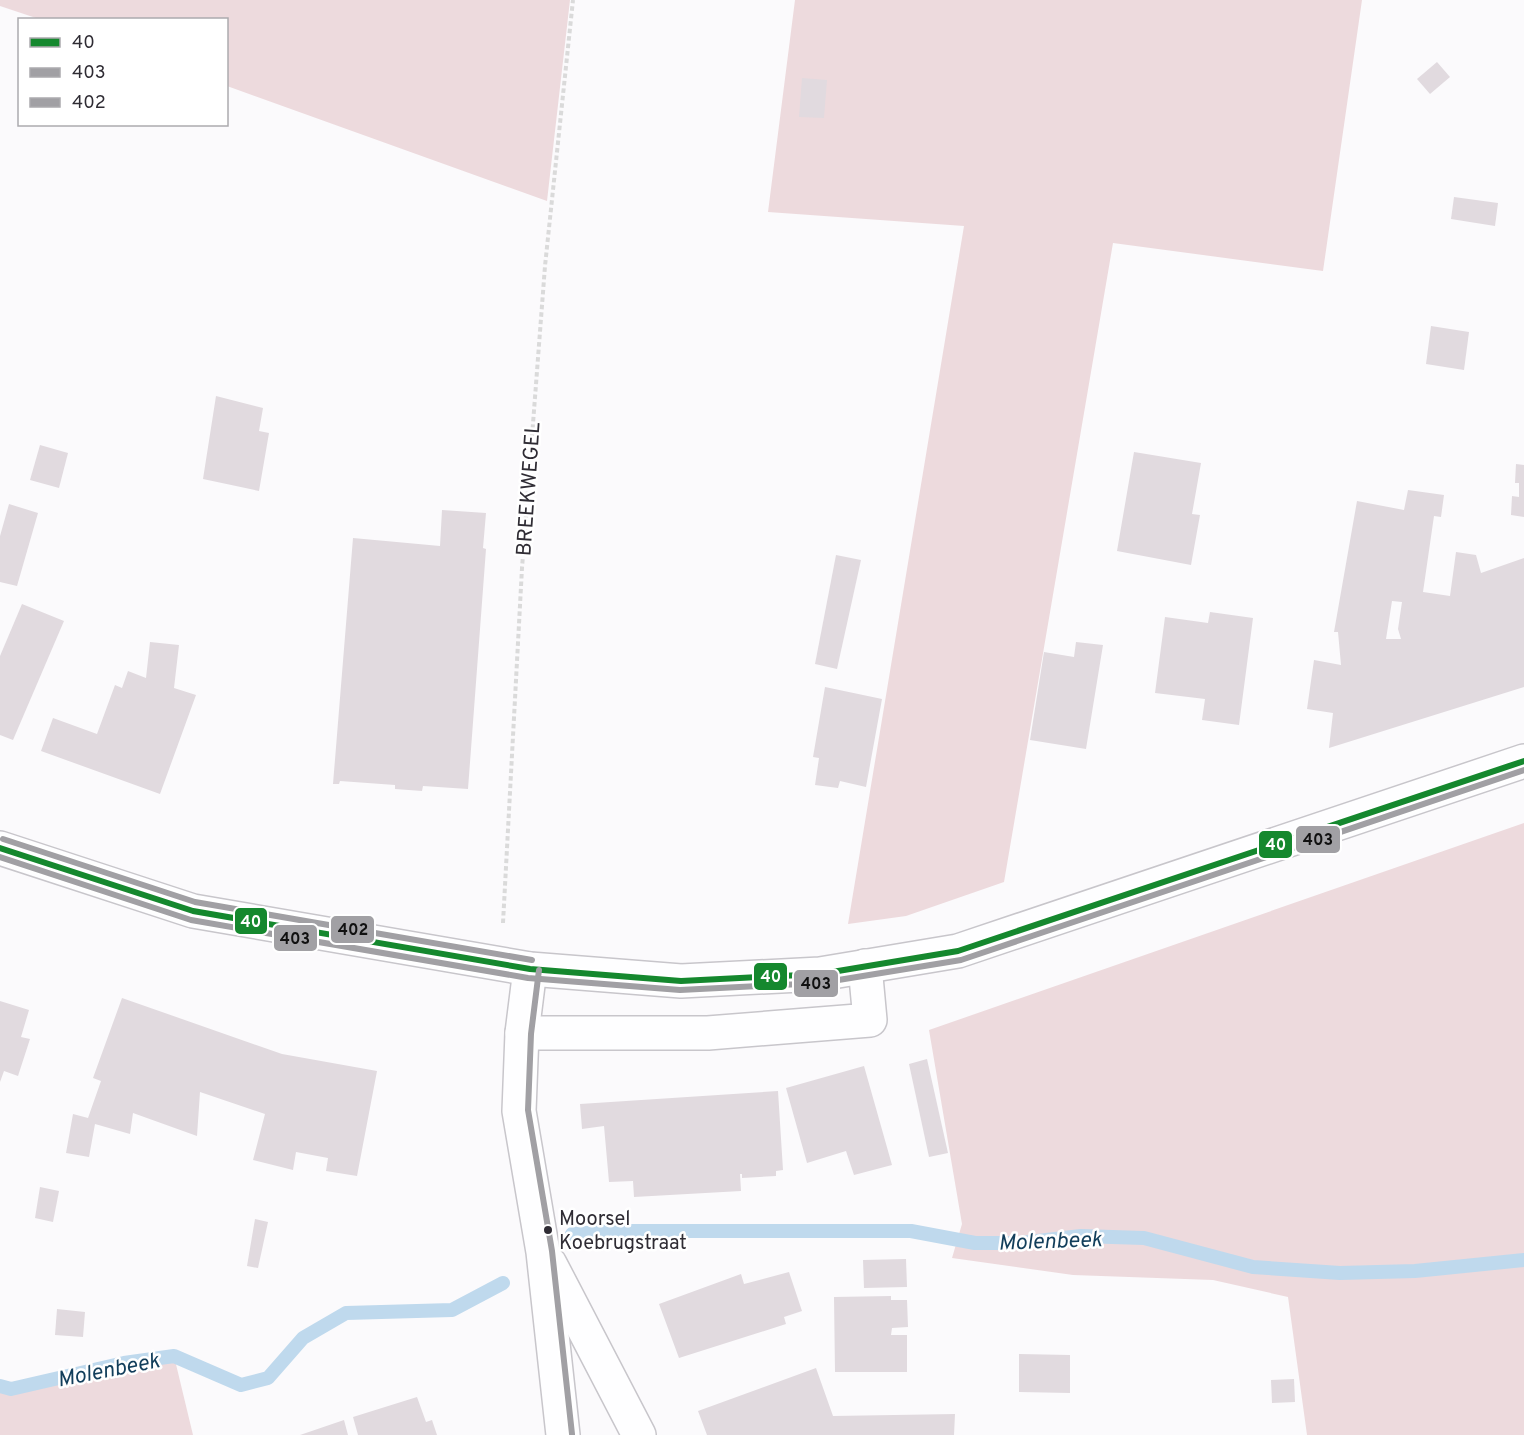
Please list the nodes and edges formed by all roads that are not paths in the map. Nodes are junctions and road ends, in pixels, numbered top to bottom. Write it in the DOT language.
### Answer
graph roads {
  1 [pos="1524,761"];
  2 [pos="0,848"];
  3 [pos="866,966"];
  4 [pos="530,969"];
  5 [pos="522,1032"];
  6 [pos="543,1252"];
  7 [pos="563,1435"];
  8 [pos="639,1435"];
  1 -- 3 [label="main road"];
  2 -- 4 [label="main road"];
  3 -- 4 [label="main road"];
  3 -- 5 [label="main road"];
  4 -- 5 [label="main road"];
  5 -- 6 [label="main road"];
  6 -- 7 [label="main road"];
  6 -- 8 [label="main road"];
}
